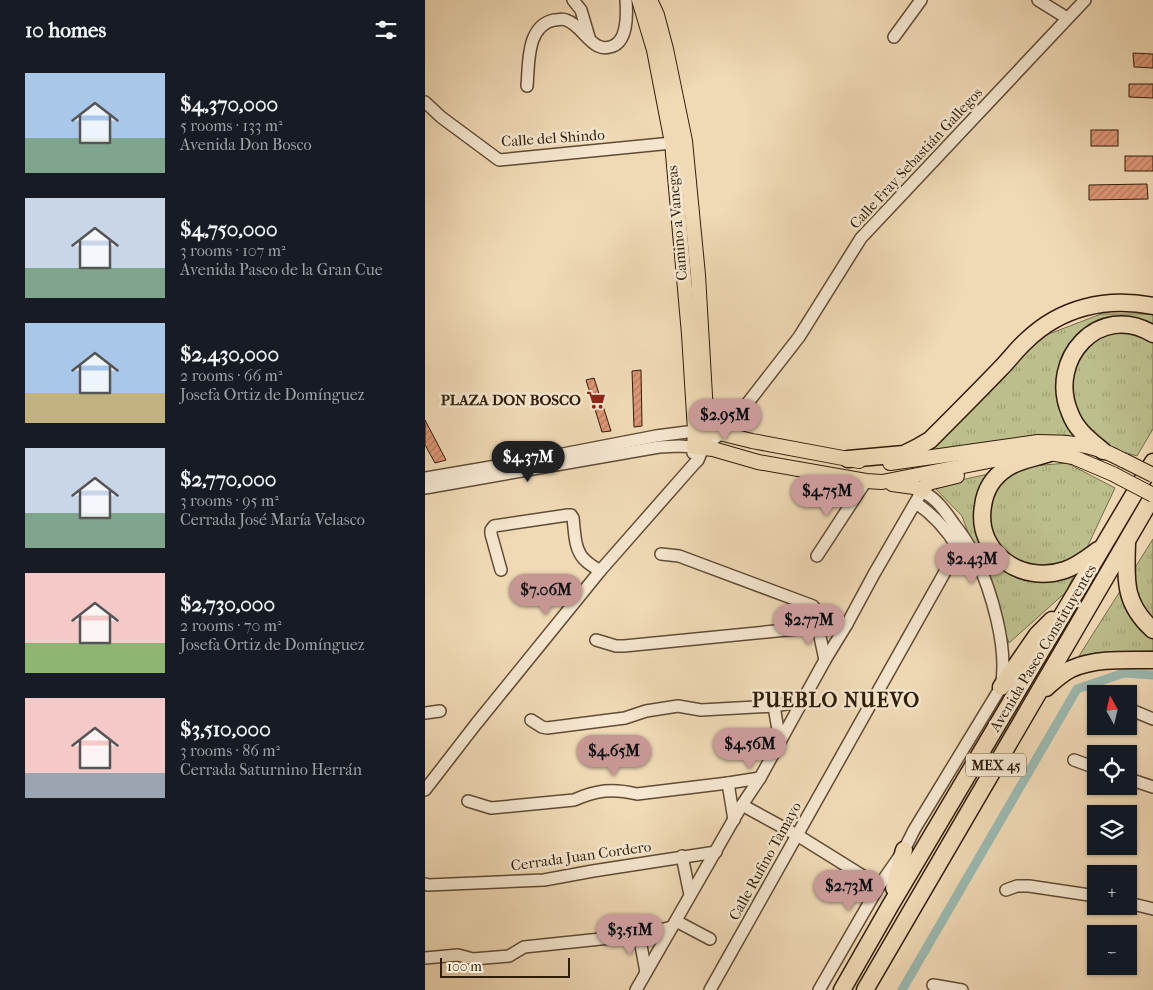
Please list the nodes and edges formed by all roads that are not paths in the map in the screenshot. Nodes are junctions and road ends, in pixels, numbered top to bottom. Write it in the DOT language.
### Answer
graph roads {
  1 [pos="573,0"];
  2 [pos="650,0"];
  3 [pos="921,0"];
  4 [pos="1037,0"];
  5 [pos="1085,0"];
  6 [pos="630,1"];
  7 [pos="1067,18"];
  8 [pos="894,37"];
  9 [pos="589,38"];
  10 [pos="527,86"];
  11 [pos="425,102"];
  12 [pos="672,143"];
  13 [pos="1153,306"];
  14 [pos="1153,334"];
  15 [pos="701,431"];
  16 [pos="721,433"];
  17 [pos="752,440"];
  18 [pos="699,447"];
  19 [pos="1103,451"];
  20 [pos="1050,453"];
  21 [pos="742,457"];
  22 [pos="848,459"];
  23 [pos="994,460"];
  24 [pos="1153,462"];
  25 [pos="1153,475"];
  26 [pos="425,478"];
  27 [pos="866,481"];
  28 [pos="881,482"];
  29 [pos="425,488"];
  30 [pos="1153,495"];
  31 [pos="919,497"];
  32 [pos="1127,540"];
  33 [pos="961,543"];
  34 [pos="1103,546"];
  35 [pos="661,554"];
  36 [pos="817,556"];
  37 [pos="501,570"];
  38 [pos="600,571"];
  39 [pos="1070,602"];
  40 [pos="847,624"];
  41 [pos="818,628"];
  42 [pos="1153,630"];
  43 [pos="596,640"];
  44 [pos="825,660"];
  45 [pos="1153,660"];
  46 [pos="1001,687"];
  47 [pos="1035,698"];
  48 [pos="803,701"];
  49 [pos="774,706"];
  50 [pos="440,711"];
  51 [pos="1137,712"];
  52 [pos="425,713"];
  53 [pos="1153,719"];
  54 [pos="531,720"];
  55 [pos="780,742"];
  56 [pos="1074,760"];
  57 [pos="1087,765"];
  58 [pos="760,778"];
  59 [pos="1137,782"];
  60 [pos="727,783"];
  61 [pos="1153,787"];
  62 [pos="425,790"];
  63 [pos="469,801"];
  64 [pos="742,805"];
  65 [pos="734,820"];
  66 [pos="797,835"];
  67 [pos="904,850"];
  68 [pos="716,852"];
  69 [pos="682,856"];
  70 [pos="425,884"];
  71 [pos="879,886"];
  72 [pos="1006,890"];
  73 [pos="689,895"];
  74 [pos="1087,895"];
  75 [pos="1137,905"];
  76 [pos="890,906"];
  77 [pos="1153,909"];
  78 [pos="674,924"];
  79 [pos="639,935"];
  80 [pos="710,939"];
  81 [pos="425,958"];
  82 [pos="646,972"];
  83 [pos="933,985"];
  84 [pos="636,990"];
  85 [pos="710,990"];
  86 [pos="819,990"];
  87 [pos="842,990"];
  88 [pos="865,990"];
  89 [pos="962,990"];
  1 -- 9 [label="street"];
  2 -- 15 [label="main road, Camino a Vanegas"];
  3 -- 8 [label="street"];
  4 -- 7 [label="street"];
  5 -- 7 [label="street, Calle Fray Sebastián Gallegos"];
  6 -- 9 [label="street"];
  6 -- 12 [label="main road, Camino a Vanegas"];
  7 -- 16 [label="street, Calle Fray Sebastián Gallegos"];
  9 -- 10 [label="street"];
  11 -- 12 [label="street, Calle del Shindo"];
  12 -- 15 [label="main road, Camino a Vanegas"];
  13 -- 22 [label="highway"];
  14 -- 19 [label="highway"];
  15 -- 16 [label="main road"];
  15 -- 18 [label="main road, Camino a Vanegas"];
  15 -- 26 [label="street"];
  16 -- 17 [label="main road"];
  16 -- 18 [label="street, Calle Fray Sebastián Gallegos"];
  17 -- 21 [label="main road"];
  17 -- 22 [label="main road"];
  18 -- 21 [label="main road"];
  18 -- 29 [label="street"];
  18 -- 38 [label="street, Calle Fray Sebastián Gallegos"];
  19 -- 22 [label="main road"];
  19 -- 25 [label="main road, bridge"];
  20 -- 23 [label="main road"];
  20 -- 30 [label="main road, bridge"];
  20 -- 34 [label="highway"];
  21 -- 27 [label="main road"];
  23 -- 28 [label="main road"];
  23 -- 31 [label="main road"];
  24 -- 34 [label="highway, Avenida Paseo Constituyentes / MEX 45"];
  27 -- 28 [label="main road"];
  27 -- 36 [label="street"];
  28 -- 31 [label="main road"];
  30 -- 32 [label="highway, Avenida Paseo Constituyentes / MEX 45"];
  31 -- 33 [label="street"];
  31 -- 40 [label="street"];
  32 -- 42 [label="highway"];
  32 -- 47 [label="highway, Avenida Paseo Constituyentes / MEX 45"];
  33 -- 46 [label="street"];
  33 -- 66 [label="street, Calle Rufino Tamayo"];
  34 -- 39 [label="highway, Avenida Paseo Constituyentes / MEX 45"];
  35 -- 41 [label="street"];
  37 -- 38 [label="street"];
  38 -- 62 [label="street, Calle Fray Sebastián Gallegos"];
  39 -- 46 [label="highway"];
  39 -- 76 [label="highway, Avenida Paseo Constituyentes / MEX 45"];
  40 -- 41 [label="street"];
  40 -- 44 [label="street"];
  41 -- 43 [label="street"];
  41 -- 44 [label="street"];
  44 -- 48 [label="street"];
  45 -- 47 [label="highway"];
  46 -- 67 [label="street"];
  47 -- 88 [label="highway, Avenida Paseo Constituyentes / MEX 45"];
  48 -- 49 [label="street"];
  48 -- 55 [label="street"];
  49 -- 54 [label="street"];
  49 -- 55 [label="street"];
  50 -- 52 [label="street"];
  51 -- 53 [label="street"];
  55 -- 58 [label="street"];
  56 -- 57 [label="street"];
  58 -- 60 [label="street"];
  58 -- 64 [label="street"];
  59 -- 61 [label="street"];
  60 -- 63 [label="street"];
  60 -- 65 [label="street"];
  64 -- 65 [label="street"];
  64 -- 66 [label="street"];
  65 -- 68 [label="street"];
  66 -- 71 [label="street"];
  66 -- 85 [label="street, Calle Rufino Tamayo"];
  67 -- 71 [label="street"];
  67 -- 76 [label="highway"];
  68 -- 69 [label="street, Cerrada Juan Cordero"];
  68 -- 73 [label="street"];
  69 -- 70 [label="street, Cerrada Juan Cordero"];
  69 -- 73 [label="street"];
  71 -- 86 [label="street"];
  72 -- 74 [label="street"];
  73 -- 78 [label="street"];
  75 -- 77 [label="street"];
  76 -- 87 [label="highway, Avenida Paseo Constituyentes / MEX 45"];
  78 -- 79 [label="street"];
  78 -- 80 [label="street"];
  78 -- 82 [label="street"];
  79 -- 81 [label="street"];
  79 -- 82 [label="street"];
  82 -- 84 [label="street"];
  83 -- 89 [label="street"];
}
